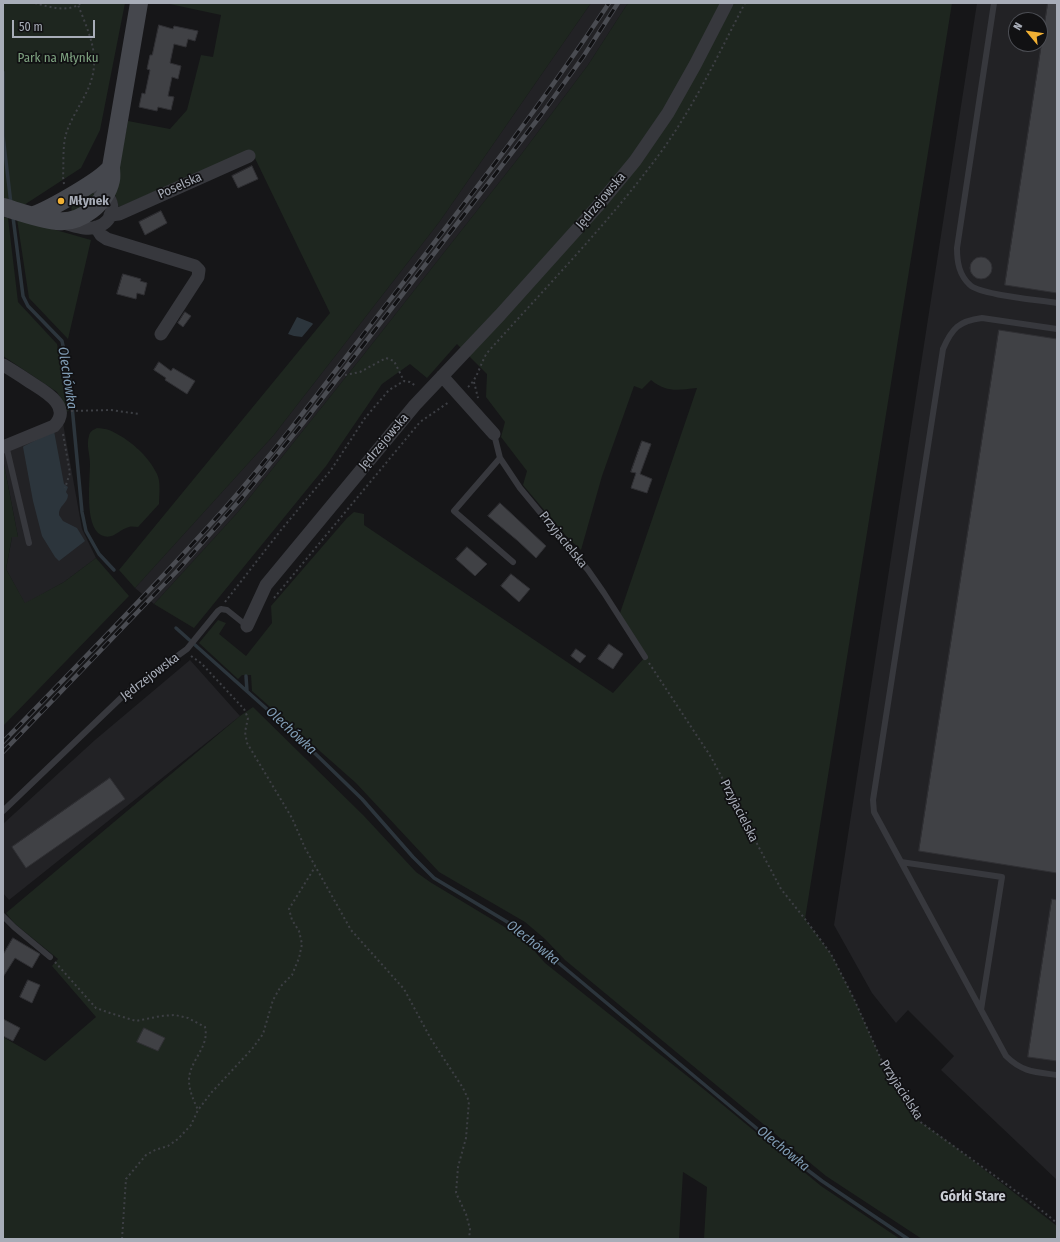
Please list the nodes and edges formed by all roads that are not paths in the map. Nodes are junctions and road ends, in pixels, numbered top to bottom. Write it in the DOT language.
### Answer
graph roads {
  1 [pos="139,3"];
  2 [pos="727,3"];
  3 [pos="994,3"];
  4 [pos="249,156"];
  5 [pos="111,167"];
  6 [pos="75,193"];
  7 [pos="106,193"];
  8 [pos="3,207"];
  9 [pos="34,215"];
  10 [pos="110,215"];
  11 [pos="66,222"];
  12 [pos="96,227"];
  13 [pos="1057,303"];
  14 [pos="1057,329"];
  15 [pos="161,334"];
  16 [pos="3,365"];
  17 [pos="442,376"];
  18 [pos="494,434"];
  19 [pos="4,446"];
  20 [pos="500,458"];
  21 [pos="29,543"];
  22 [pos="513,562"];
  23 [pos="247,626"];
  24 [pos="645,657"];
  25 [pos="3,811"];
  26 [pos="901,862"];
  27 [pos="3,916"];
  28 [pos="50,957"];
  29 [pos="981,1010"];
  30 [pos="1057,1076"];
  1 -- 5 [label="street"];
  2 -- 17 [label="street, Jędrzejowska"];
  3 -- 13 [label="lane"];
  4 -- 10 [label="street, Poselska"];
  5 -- 6 [label="street"];
  5 -- 7 [label="street"];
  6 -- 7 [label="street"];
  6 -- 9 [label="street"];
  6 -- 11 [label="street"];
  7 -- 10 [label="street"];
  7 -- 11 [label="street"];
  8 -- 9 [label="street"];
  9 -- 11 [label="street"];
  10 -- 12 [label="street"];
  11 -- 12 [label="street"];
  12 -- 15 [label="street"];
  14 -- 26 [label="lane"];
  16 -- 19 [label="street"];
  17 -- 18 [label="street, Przyjacielska"];
  17 -- 23 [label="street, Jędrzejowska"];
  18 -- 20 [label="lane, Przyjacielska"];
  19 -- 21 [label="lane"];
  20 -- 22 [label="lane"];
  20 -- 24 [label="lane, Przyjacielska"];
  23 -- 25 [label="lane, Jędrzejowska"];
  26 -- 29 [label="lane"];
  26 -- 29 [label="lane"];
  27 -- 28 [label="lane"];
  29 -- 30 [label="lane"];
}
